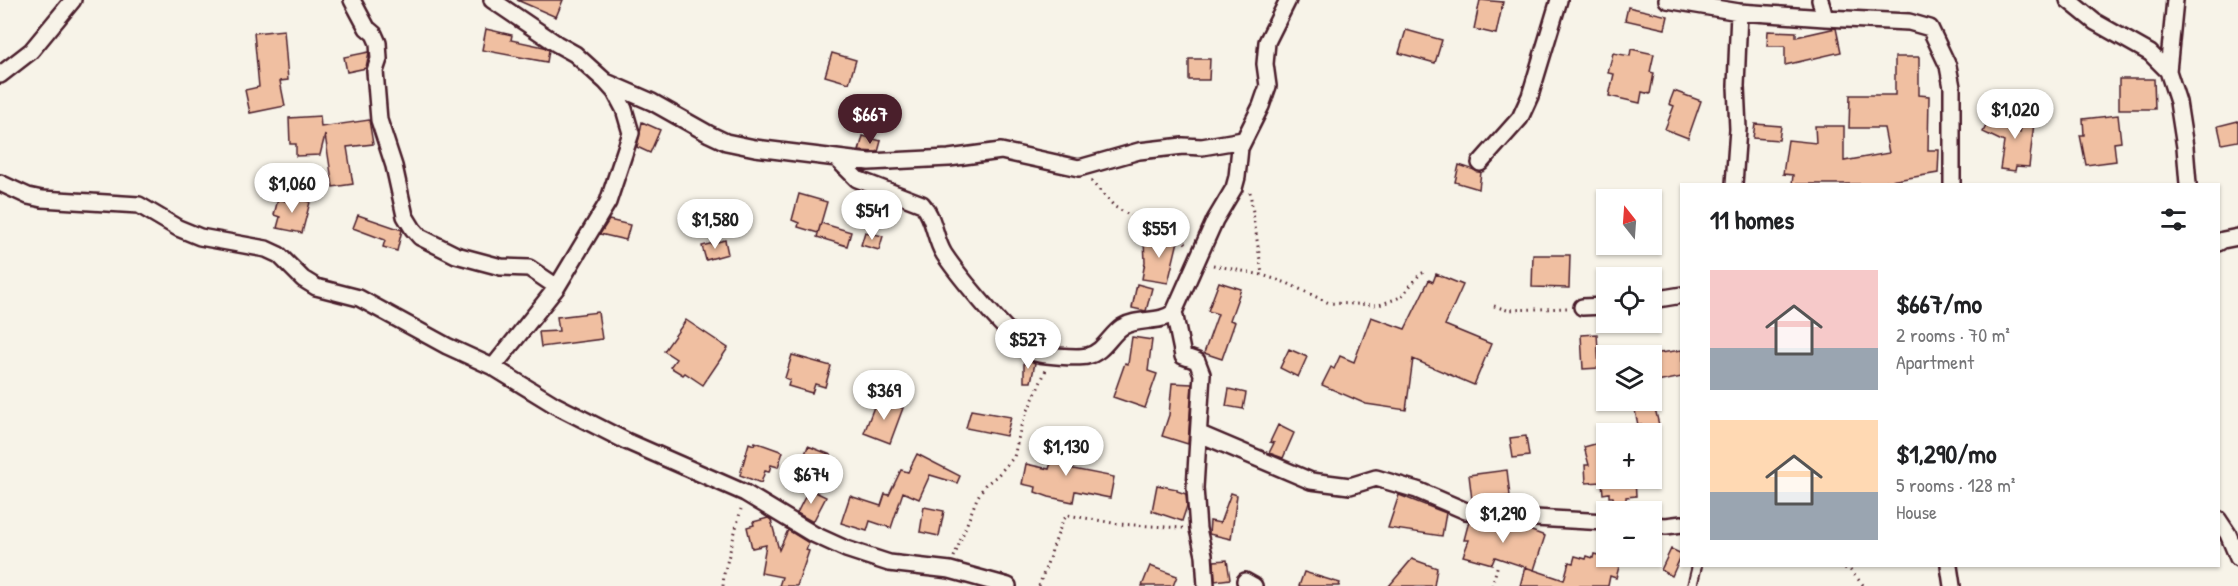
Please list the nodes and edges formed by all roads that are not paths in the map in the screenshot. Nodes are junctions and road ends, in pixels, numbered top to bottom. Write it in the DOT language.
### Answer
graph roads {
  1 [pos="73,0"];
  2 [pos="352,0"];
  3 [pos="492,0"];
  4 [pos="1288,0"];
  5 [pos="1559,0"];
  6 [pos="1668,0"];
  7 [pos="1820,0"];
  8 [pos="2068,0"];
  9 [pos="2175,0"];
  10 [pos="1739,12"];
  11 [pos="1825,18"];
  12 [pos="2168,71"];
  13 [pos="0,75"];
  14 [pos="606,82"];
  15 [pos="1243,140"];
  16 [pos="836,158"];
  17 [pos="1480,163"];
  18 [pos="0,183"];
  19 [pos="1734,183"];
  20 [pos="1952,183"];
  21 [pos="2188,183"];
  22 [pos="2238,237"];
  23 [pos="2220,242"];
  24 [pos="557,286"];
  25 [pos="1680,296"];
  26 [pos="1662,299"];
  27 [pos="1596,307"];
  28 [pos="1582,308"];
  29 [pos="1174,312"];
  30 [pos="493,367"];
  31 [pos="1200,434"];
  32 [pos="1596,521"];
  33 [pos="2220,522"];
  34 [pos="1680,524"];
  35 [pos="1662,526"];
  36 [pos="2238,558"];
  37 [pos="1697,567"];
  38 [pos="1949,567"];
  39 [pos="1008,586"];
  40 [pos="1206,586"];
  41 [pos="1692,586"];
  42 [pos="1952,586"];
  1 -- 13 [label="street"];
  2 -- 24 [label="street"];
  3 -- 14 [label="street"];
  4 -- 15 [label="street"];
  5 -- 17 [label="street"];
  6 -- 10 [label="street"];
  7 -- 11 [label="street"];
  8 -- 12 [label="street"];
  9 -- 12 [label="street"];
  10 -- 11 [label="street"];
  10 -- 19 [label="street"];
  11 -- 20 [label="street"];
  12 -- 21 [label="street"];
  14 -- 16 [label="street"];
  14 -- 24 [label="street"];
  15 -- 16 [label="street"];
  15 -- 29 [label="street"];
  16 -- 29 [label="street"];
  18 -- 30 [label="street"];
  22 -- 23 [label="street"];
  24 -- 30 [label="street"];
  25 -- 26 [label="street"];
  27 -- 28 [label="street"];
  29 -- 31 [label="street"];
  30 -- 39 [label="street"];
  31 -- 32 [label="street"];
  31 -- 40 [label="street"];
  33 -- 36 [label="street"];
  34 -- 35 [label="street"];
  37 -- 41 [label="lane"];
  38 -- 42 [label="street"];
}
